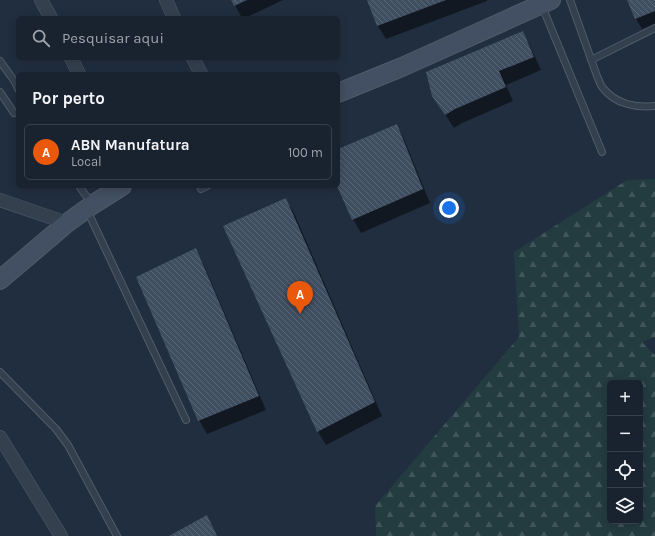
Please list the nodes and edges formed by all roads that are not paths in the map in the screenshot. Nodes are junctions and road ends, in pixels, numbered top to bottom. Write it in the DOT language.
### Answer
graph roads {
  1 [pos="41,0"];
  2 [pos="166,0"];
  3 [pos="570,0"];
  4 [pos="546,2"];
  5 [pos="50,16"];
  6 [pos="173,16"];
  7 [pos="655,28"];
  8 [pos="72,60"];
  9 [pos="194,60"];
  10 [pos="592,60"];
  11 [pos="0,61"];
  12 [pos="78,72"];
  13 [pos="200,72"];
  14 [pos="16,84"];
  15 [pos="0,92"];
  16 [pos="340,92"];
  17 [pos="655,106"];
  18 [pos="14,113"];
  19 [pos="602,152"];
  20 [pos="80,188"];
  21 [pos="119,188"];
  22 [pos="0,200"];
  23 [pos="89,207"];
  24 [pos="67,223"];
  25 [pos="0,280"];
  26 [pos="0,372"];
  27 [pos="186,420"];
  28 [pos="0,437"];
  29 [pos="61,536"];
  30 [pos="117,536"];
  1 -- 5 [label="street"];
  2 -- 6 [label="street"];
  3 -- 10 [label="lane"];
  4 -- 16 [label="street"];
  4 -- 19 [label="lane"];
  7 -- 10 [label="lane"];
  8 -- 12 [label="street"];
  9 -- 13 [label="street"];
  10 -- 17 [label="lane"];
  11 -- 14 [label="lane"];
  15 -- 18 [label="lane"];
  20 -- 23 [label="lane"];
  21 -- 23 [label="street"];
  22 -- 24 [label="street"];
  23 -- 24 [label="street"];
  23 -- 27 [label="lane"];
  24 -- 25 [label="street"];
  26 -- 30 [label="lane"];
  28 -- 29 [label="street"];
}
